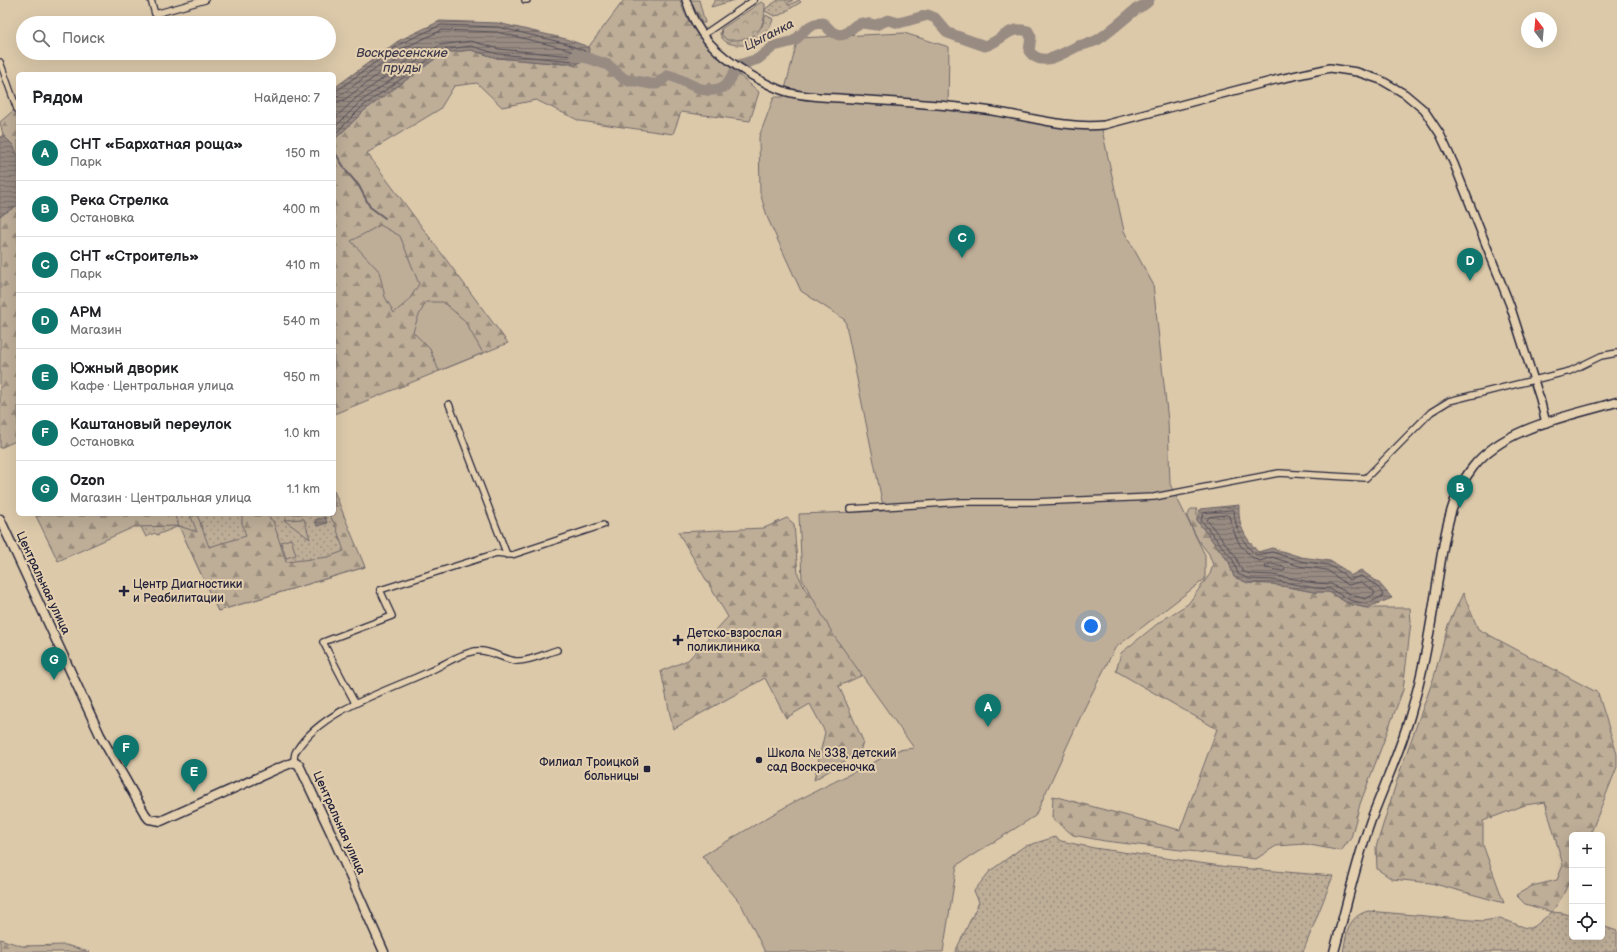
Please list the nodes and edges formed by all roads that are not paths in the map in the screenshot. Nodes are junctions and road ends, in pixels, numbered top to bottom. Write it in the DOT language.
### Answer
graph roads {
  1 [pos="151,0"];
  2 [pos="205,0"];
  3 [pos="686,0"];
  4 [pos="754,0"];
  5 [pos="703,35"];
  6 [pos="0,62"];
  7 [pos="16,106"];
  8 [pos="1617,353"];
  9 [pos="1534,380"];
  10 [pos="1617,402"];
  11 [pos="449,404"];
  12 [pos="1546,423"];
  13 [pos="850,509"];
  14 [pos="0,519"];
  15 [pos="603,525"];
  16 [pos="507,555"];
  17 [pos="557,650"];
  18 [pos="355,703"];
  19 [pos="294,762"];
  20 [pos="384,952"];
  21 [pos="1334,952"];
  1 -- 2 [label="street"];
  3 -- 5 [label="street"];
  4 -- 5 [label="street"];
  5 -- 9 [label="street"];
  6 -- 7 [label="street"];
  8 -- 9 [label="street"];
  9 -- 12 [label="street"];
  9 -- 13 [label="street"];
  10 -- 12 [label="main road"];
  11 -- 16 [label="street"];
  12 -- 21 [label="main road"];
  14 -- 19 [label="main road, Центральная улица"];
  15 -- 16 [label="street"];
  16 -- 18 [label="street"];
  17 -- 18 [label="street"];
  18 -- 19 [label="street"];
  19 -- 20 [label="main road, Центральная улица"];
}
